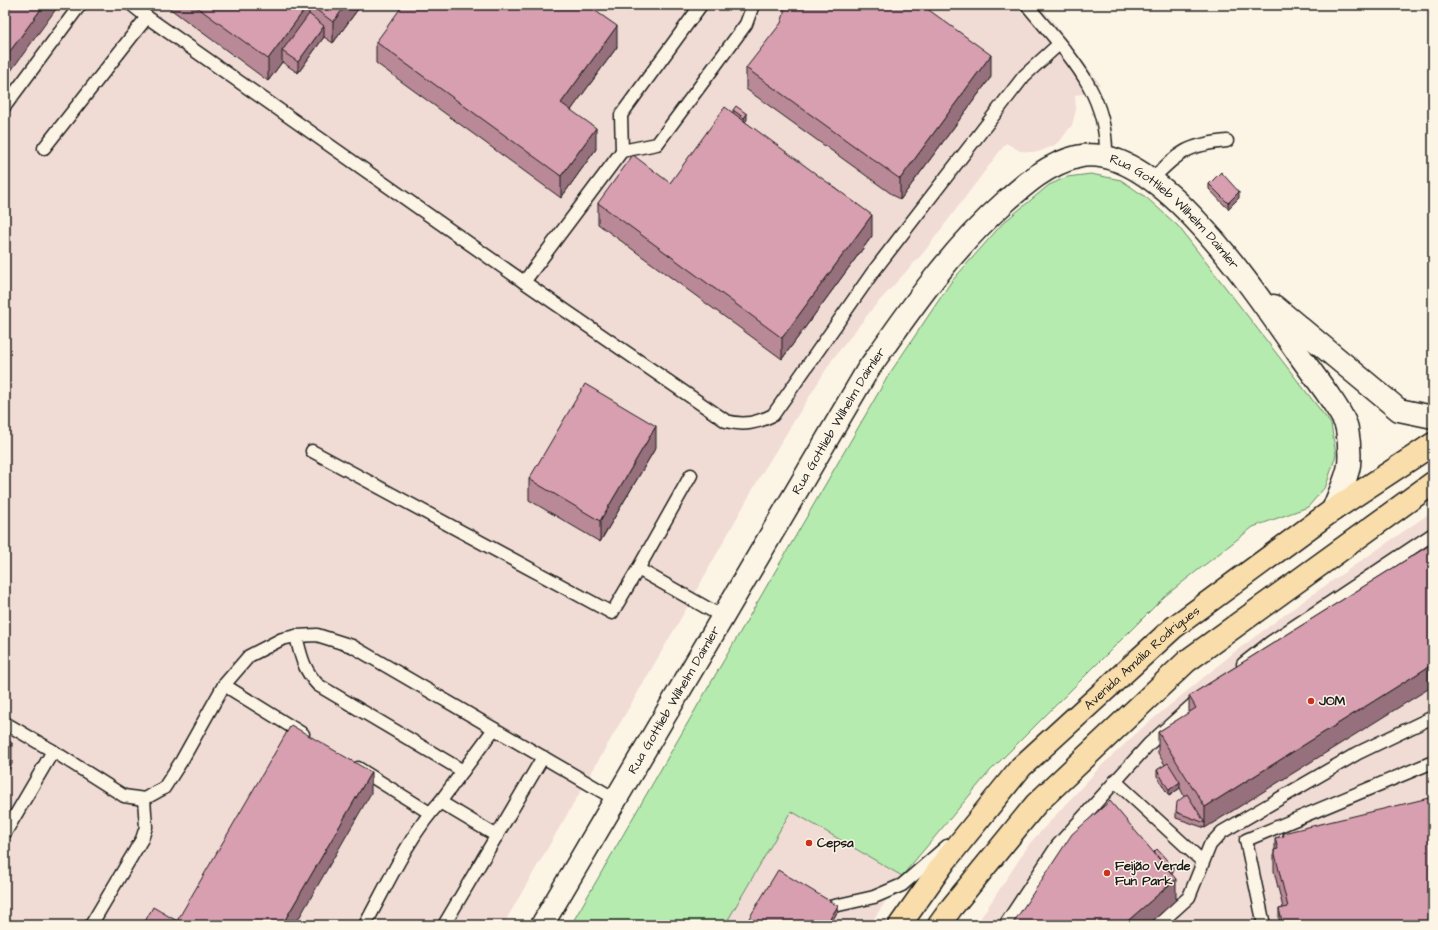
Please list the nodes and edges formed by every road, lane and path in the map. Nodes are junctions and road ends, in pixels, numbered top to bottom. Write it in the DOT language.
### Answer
graph roads {
  1 [pos="80,5"];
  2 [pos="132,5"];
  3 [pos="701,5"];
  4 [pos="753,5"];
  5 [pos="1027,5"];
  6 [pos="147,17"];
  7 [pos="1059,44"];
  8 [pos="5,106"];
  9 [pos="1227,141"];
  10 [pos="44,148"];
  11 [pos="622,151"];
  12 [pos="1106,157"];
  13 [pos="1151,180"];
  14 [pos="524,282"];
  15 [pos="1249,284"];
  16 [pos="1433,417"];
  17 [pos="1433,444"];
  18 [pos="312,452"];
  19 [pos="691,475"];
  20 [pos="1433,483"];
  21 [pos="1333,510"];
  22 [pos="1433,534"];
  23 [pos="638,569"];
  24 [pos="723,617"];
  25 [pos="296,636"];
  26 [pos="1233,672"];
  27 [pos="224,685"];
  28 [pos="1208,692"];
  29 [pos="1433,717"];
  30 [pos="5,723"];
  31 [pos="494,729"];
  32 [pos="310,739"];
  33 [pos="53,751"];
  34 [pos="543,757"];
  35 [pos="1433,762"];
  36 [pos="350,763"];
  37 [pos="463,771"];
  38 [pos="1115,781"];
  39 [pos="144,799"];
  40 [pos="615,799"];
  41 [pos="440,802"];
  42 [pos="430,813"];
  43 [pos="982,815"];
  44 [pos="5,833"];
  45 [pos="497,836"];
  46 [pos="1202,861"];
  47 [pos="91,925"];
  48 [pos="365,925"];
  49 [pos="444,925"];
  50 [pos="542,925"];
  51 [pos="796,925"];
  52 [pos="900,925"];
  53 [pos="939,925"];
  54 [pos="1005,925"];
  55 [pos="1158,925"];
  56 [pos="1264,925"];
  1 -- 8 [label="lane"];
  2 -- 6 [label="lane"];
  3 -- 11 [label="lane"];
  4 -- 11 [label="lane"];
  5 -- 7 [label="lane"];
  6 -- 10 [label="lane"];
  6 -- 14 [label="lane"];
  7 -- 12 [label="lane"];
  7 -- 14 [label="lane"];
  9 -- 13 [label="lane"];
  11 -- 14 [label="lane"];
  12 -- 13 [label="street, Rua Gottlieb Wilhelm Daimler"];
  12 -- 24 [label="street, Rua Gottlieb Wilhelm Daimler"];
  13 -- 15 [label="street, Rua Gottlieb Wilhelm Daimler"];
  15 -- 16 [label="street, Rua Gottlieb Wilhelm Daimler"];
  15 -- 21 [label="street, Rua Gottlieb Wilhelm Daimler"];
  17 -- 21 [label="main road, Avenida Amália Rodrigues"];
  18 -- 23 [label="lane"];
  19 -- 23 [label="lane"];
  20 -- 53 [label="main road"];
  21 -- 43 [label="main road, Avenida Amália Rodrigues"];
  22 -- 26 [label="lane"];
  23 -- 24 [label="lane"];
  24 -- 40 [label="street, Rua Gottlieb Wilhelm Daimler"];
  25 -- 27 [label="lane"];
  25 -- 31 [label="lane"];
  25 -- 37 [label="lane"];
  27 -- 32 [label="lane"];
  27 -- 39 [label="lane"];
  28 -- 38 [label="lane"];
  29 -- 46 [label="lane"];
  30 -- 33 [label="lane"];
  31 -- 34 [label="lane"];
  31 -- 37 [label="lane"];
  33 -- 39 [label="lane"];
  33 -- 44 [label="lane"];
  34 -- 40 [label="lane"];
  34 -- 45 [label="lane"];
  35 -- 56 [label="lane"];
  36 -- 42 [label="lane"];
  37 -- 41 [label="lane"];
  38 -- 46 [label="lane"];
  38 -- 54 [label="lane"];
  39 -- 47 [label="lane"];
  40 -- 50 [label="street, Rua Gottlieb Wilhelm Daimler"];
  41 -- 42 [label="lane"];
  41 -- 45 [label="lane"];
  42 -- 48 [label="lane"];
  43 -- 51 [label="lane"];
  43 -- 52 [label="main road, Avenida Amália Rodrigues"];
  45 -- 49 [label="lane"];
  46 -- 55 [label="lane"];
}
